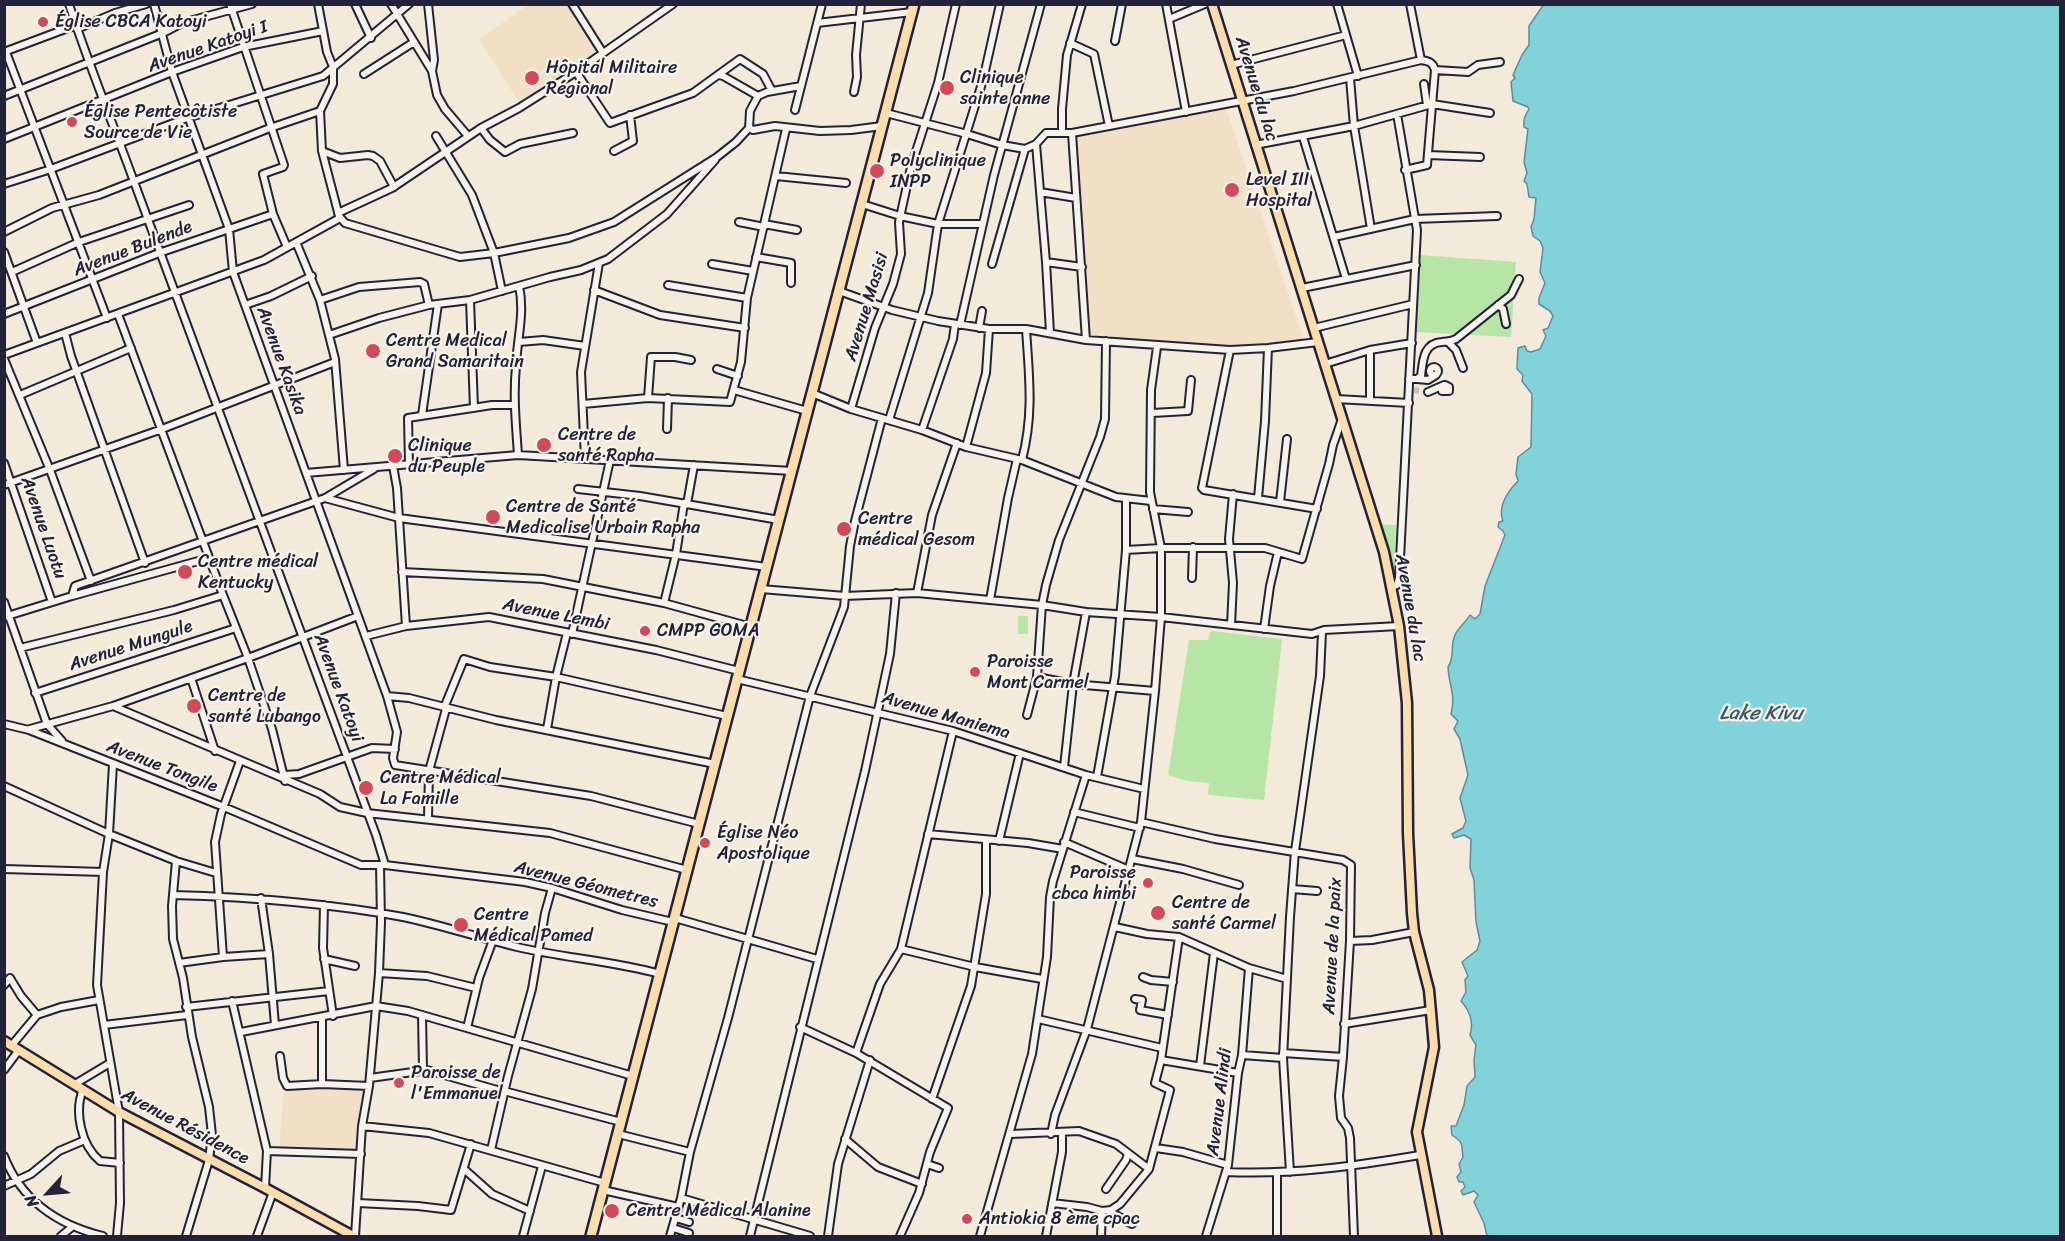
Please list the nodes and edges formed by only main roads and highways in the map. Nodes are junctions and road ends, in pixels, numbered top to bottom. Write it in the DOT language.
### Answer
graph roads {
  1 [pos="1212,4"];
  2 [pos="913,8"];
  3 [pos="12,1045"];
  4 [pos="354,1236"];
  5 [pos="591,1236"];
  6 [pos="1437,1236"];
  1 -- 6 [label="main road, Avenue du lac"];
  2 -- 5 [label="highway"];
  3 -- 4 [label="main road, Avenue Résidence"];
}
